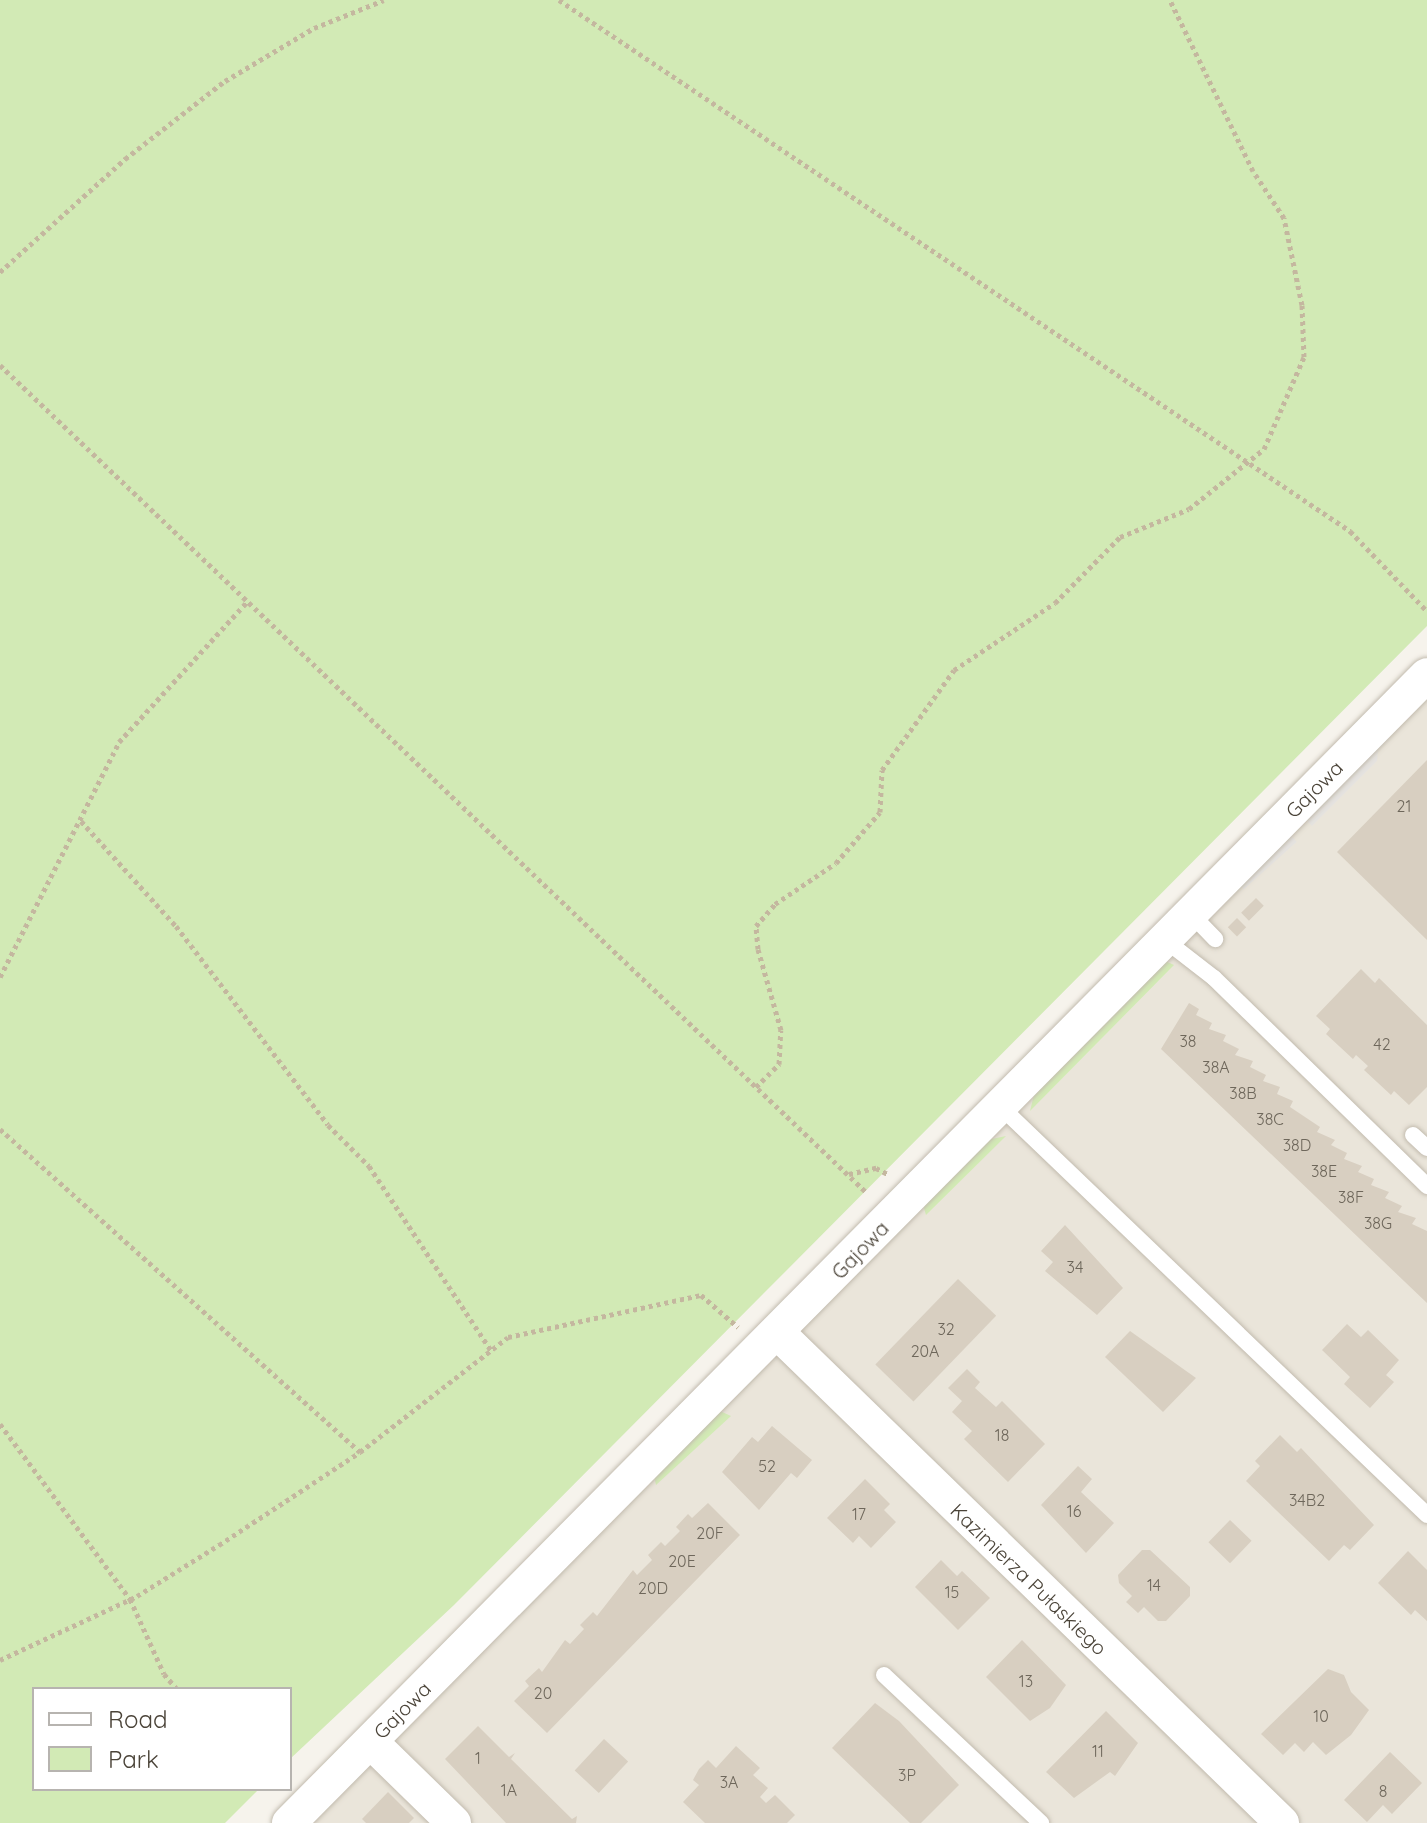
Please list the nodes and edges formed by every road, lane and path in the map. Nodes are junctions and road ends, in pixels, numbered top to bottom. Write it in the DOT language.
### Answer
graph roads {
  1 [pos="384,0"];
  2 [pos="559,0"];
  3 [pos="1170,0"];
  4 [pos="0,272"];
  5 [pos="0,365"];
  6 [pos="1247,462"];
  7 [pos="247,602"];
  8 [pos="1427,611"];
  9 [pos="1427,675"];
  10 [pos="81,821"];
  11 [pos="1191,914"];
  12 [pos="1215,939"];
  13 [pos="1165,940"];
  14 [pos="0,977"];
  15 [pos="756,1087"];
  16 [pos="1001,1107"];
  17 [pos="0,1129"];
  18 [pos="1413,1135"];
  19 [pos="1427,1148"];
  20 [pos="848,1174"];
  21 [pos="901,1179"];
  22 [pos="855,1181"];
  23 [pos="1427,1186"];
  24 [pos="762,1334"];
  25 [pos="491,1351"];
  26 [pos="0,1424"];
  27 [pos="360,1452"];
  28 [pos="1427,1515"];
  29 [pos="130,1599"];
  30 [pos="0,1660"];
  31 [pos="884,1675"];
  32 [pos="176,1687"];
  33 [pos="371,1742"];
  34 [pos="296,1821"];
  35 [pos="454,1823"];
  36 [pos="1041,1823"];
  37 [pos="1282,1823"];
  1 -- 4 [label="path"];
  2 -- 6 [label="path"];
  3 -- 6 [label="path"];
  5 -- 7 [label="path"];
  6 -- 8 [label="path"];
  6 -- 15 [label="path"];
  7 -- 10 [label="path"];
  7 -- 15 [label="path"];
  9 -- 11 [label="street, Gajowa"];
  10 -- 14 [label="path"];
  10 -- 25 [label="path"];
  11 -- 12 [label="lane"];
  11 -- 13 [label="street, Gajowa"];
  13 -- 16 [label="street, Gajowa"];
  13 -- 23 [label="lane"];
  15 -- 20 [label="path"];
  16 -- 24 [label="street, Gajowa"];
  16 -- 28 [label="lane"];
  17 -- 27 [label="path"];
  18 -- 19 [label="lane"];
  20 -- 21 [label="path"];
  20 -- 22 [label="path"];
  24 -- 25 [label="path"];
  24 -- 33 [label="street, Gajowa"];
  24 -- 37 [label="street, Kazimierza Pułaskiego"];
  25 -- 27 [label="path"];
  26 -- 29 [label="path"];
  27 -- 29 [label="path"];
  29 -- 30 [label="path"];
  29 -- 32 [label="path"];
  31 -- 36 [label="lane"];
  33 -- 34 [label="street, Gajowa"];
  33 -- 35 [label="street"];
}
